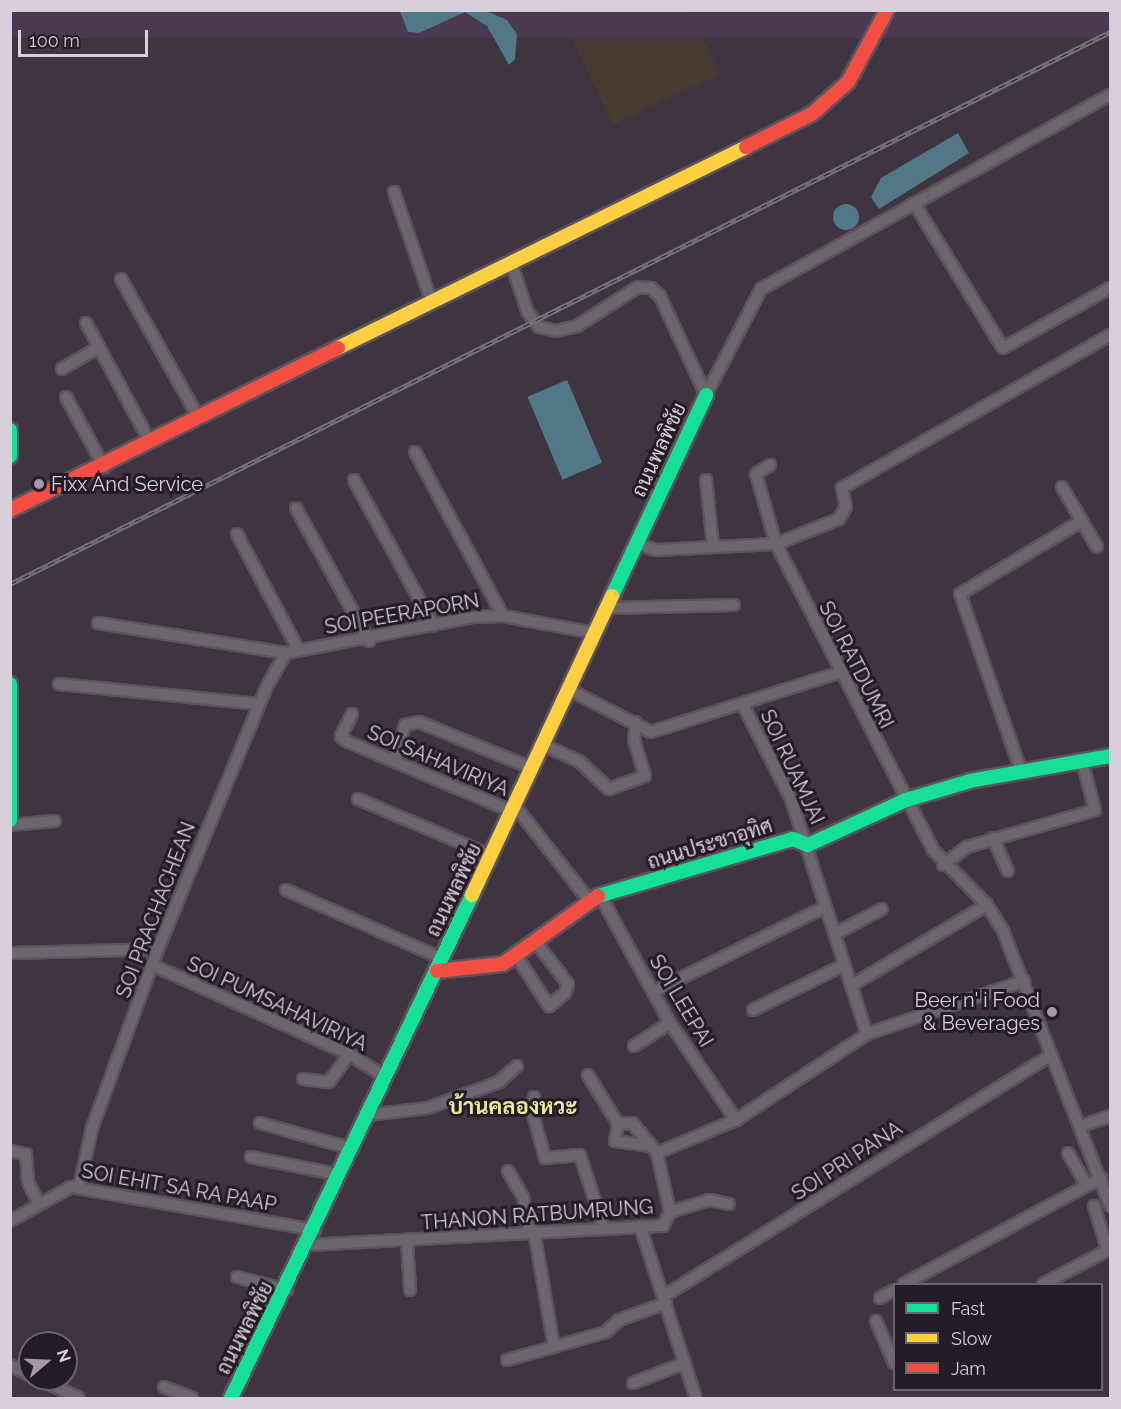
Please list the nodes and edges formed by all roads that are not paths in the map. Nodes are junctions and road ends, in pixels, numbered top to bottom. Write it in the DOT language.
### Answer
graph roads {
  1 [pos="887,10"];
  2 [pos="1110,95"];
  3 [pos="394,192"];
  4 [pos="914,203"];
  5 [pos="512,265"];
  6 [pos="121,279"];
  7 [pos="1110,288"];
  8 [pos="432,303"];
  9 [pos="86,324"];
  10 [pos="1110,335"];
  11 [pos="99,347"];
  12 [pos="62,369"];
  13 [pos="706,395"];
  14 [pos="66,397"];
  15 [pos="198,417"];
  16 [pos="10,430"];
  17 [pos="150,442"];
  18 [pos="415,452"];
  19 [pos="10,456"];
  20 [pos="770,465"];
  21 [pos="104,467"];
  22 [pos="354,480"];
  23 [pos="706,480"];
  24 [pos="1062,487"];
  25 [pos="296,508"];
  26 [pos="10,510"];
  27 [pos="1080,522"];
  28 [pos="237,534"];
  29 [pos="637,544"];
  30 [pos="776,544"];
  31 [pos="713,546"];
  32 [pos="1097,547"];
  33 [pos="734,605"];
  34 [pos="607,608"];
  35 [pos="503,616"];
  36 [pos="98,623"];
  37 [pos="434,626"];
  38 [pos="595,633"];
  39 [pos="369,641"];
  40 [pos="298,651"];
  41 [pos="286,653"];
  42 [pos="838,673"];
  43 [pos="10,684"];
  44 [pos="58,684"];
  45 [pos="568,689"];
  46 [pos="259,704"];
  47 [pos="743,705"];
  48 [pos="352,714"];
  49 [pos="636,722"];
  50 [pos="544,745"];
  51 [pos="1110,756"];
  52 [pos="394,761"];
  53 [pos="1082,761"];
  54 [pos="532,768"];
  55 [pos="1021,771"];
  56 [pos="358,799"];
  57 [pos="906,800"];
  58 [pos="514,809"];
  59 [pos="10,820"];
  60 [pos="55,821"];
  61 [pos="10,825"];
  62 [pos="993,838"];
  63 [pos="808,845"];
  64 [pos="492,856"];
  65 [pos="943,866"];
  66 [pos="1008,871"];
  67 [pos="286,890"];
  68 [pos="594,898"];
  69 [pos="987,906"];
  70 [pos="825,908"];
  71 [pos="882,909"];
  72 [pos="835,934"];
  73 [pos="535,941"];
  74 [pos="158,949"];
  75 [pos="10,953"];
  76 [pos="517,957"];
  77 [pos="152,965"];
  78 [pos="440,965"];
  79 [pos="844,965"];
  80 [pos="1024,981"];
  81 [pos="852,985"];
  82 [pos="653,993"];
  83 [pos="753,1010"];
  84 [pos="670,1023"];
  85 [pos="867,1034"];
  86 [pos="634,1047"];
  87 [pos="350,1054"];
  88 [pos="1050,1056"];
  89 [pos="517,1066"];
  90 [pos="588,1075"];
  91 [pos="385,1077"];
  92 [pos="303,1078"];
  93 [pos="534,1097"];
  94 [pos="368,1115"];
  95 [pos="1110,1116"];
  96 [pos="736,1120"];
  97 [pos="260,1123"];
  98 [pos="618,1124"];
  99 [pos="1081,1126"];
  100 [pos="353,1149"];
  101 [pos="654,1150"];
  102 [pos="10,1151"];
  103 [pos="1068,1153"];
  104 [pos="251,1157"];
  105 [pos="508,1171"];
  106 [pos="340,1175"];
  107 [pos="1101,1178"];
  108 [pos="1087,1186"];
  109 [pos="79,1188"];
  110 [pos="39,1204"];
  111 [pos="729,1204"];
  112 [pos="1094,1206"];
  113 [pos="1110,1206"];
  114 [pos="670,1212"];
  115 [pos="10,1221"];
  116 [pos="640,1226"];
  117 [pos="603,1229"];
  118 [pos="315,1230"];
  119 [pos="532,1231"];
  120 [pos="407,1242"];
  121 [pos="308,1245"];
  122 [pos="1109,1250"];
  123 [pos="237,1277"];
  124 [pos="906,1283"];
  125 [pos="1045,1283"];
  126 [pos="288,1290"];
  127 [pos="410,1290"];
  128 [pos="893,1291"];
  129 [pos="879,1298"];
  130 [pos="665,1300"];
  131 [pos="876,1321"];
  132 [pos="554,1347"];
  133 [pos="507,1360"];
  134 [pos="893,1361"];
  135 [pos="684,1363"];
  136 [pos="633,1383"];
  137 [pos="164,1387"];
  138 [pos="64,1391"];
  139 [pos="79,1398"];
  140 [pos="192,1398"];
  141 [pos="231,1398"];
  142 [pos="696,1398"];
  1 -- 5 [label="main road"];
  2 -- 4 [label="street"];
  3 -- 8 [label="street"];
  4 -- 7 [label="street"];
  4 -- 13 [label="street"];
  5 -- 8 [label="main road"];
  5 -- 13 [label="street"];
  6 -- 15 [label="street"];
  8 -- 15 [label="main road"];
  9 -- 11 [label="street"];
  10 -- 30 [label="street"];
  11 -- 12 [label="street"];
  11 -- 17 [label="street"];
  13 -- 29 [label="main road, ถนนพลพิชัย"];
  14 -- 21 [label="street"];
  15 -- 17 [label="main road"];
  16 -- 19 [label="main road"];
  17 -- 21 [label="main road"];
  18 -- 35 [label="street"];
  20 -- 30 [label="street, SOI RATDUMRI"];
  21 -- 26 [label="main road"];
  22 -- 37 [label="street"];
  23 -- 31 [label="street"];
  24 -- 27 [label="street"];
  25 -- 39 [label="street"];
  27 -- 32 [label="street"];
  27 -- 55 [label="street"];
  28 -- 40 [label="street"];
  29 -- 31 [label="street"];
  29 -- 34 [label="main road, ถนนพลพิชัย"];
  30 -- 31 [label="street"];
  30 -- 42 [label="street, SOI RATDUMRI"];
  33 -- 34 [label="street"];
  34 -- 38 [label="main road, ถนนพลพิชัย"];
  35 -- 37 [label="street, SOI PEERAPORN"];
  35 -- 38 [label="street, SOI PEERAPORN"];
  36 -- 41 [label="street, SOI PEERAPORN"];
  37 -- 39 [label="street, SOI PEERAPORN"];
  38 -- 45 [label="main road, ถนนพลพิชัย"];
  39 -- 40 [label="street, SOI PEERAPORN"];
  40 -- 41 [label="street, SOI PEERAPORN"];
  41 -- 46 [label="street, SOI PRACHACHEAN"];
  42 -- 47 [label="street"];
  42 -- 57 [label="street, SOI RATDUMRI"];
  43 -- 59 [label="main road"];
  44 -- 46 [label="street"];
  45 -- 49 [label="street"];
  45 -- 50 [label="main road, ถนนพลพิชัย"];
  46 -- 74 [label="street, SOI PRACHACHEAN"];
  47 -- 49 [label="street"];
  47 -- 63 [label="street, SOI RUAMJAI"];
  48 -- 52 [label="street, SOI SAHAVIRIYA"];
  49 -- 50 [label="street"];
  50 -- 54 [label="main road, ถนนพลพิชัย"];
  51 -- 53 [label="main road, ถนนประชาอุทิศ"];
  52 -- 54 [label="street"];
  52 -- 58 [label="street, SOI SAHAVIRIYA"];
  53 -- 55 [label="main road, ถนนประชาอุทิศ"];
  53 -- 62 [label="street"];
  54 -- 58 [label="main road, ถนนพลพิชัย"];
  55 -- 57 [label="main road, ถนนประชาอุทิศ"];
  56 -- 64 [label="street"];
  57 -- 63 [label="main road, ถนนประชาอุทิศ"];
  57 -- 65 [label="street, SOI RATDUMRI"];
  58 -- 64 [label="main road, ถนนพลพิชัย"];
  58 -- 68 [label="street, SOI LEEPAI"];
  60 -- 61 [label="street"];
  62 -- 65 [label="street"];
  62 -- 66 [label="street"];
  63 -- 68 [label="main road, ถนนประชาอุทิศ"];
  63 -- 70 [label="street, SOI RUAMJAI"];
  64 -- 78 [label="main road, ถนนพลพิชัย"];
  65 -- 69 [label="street, SOI RATDUMRI"];
  67 -- 78 [label="street"];
  68 -- 73 [label="main road, ถนนประชาอุทิศ"];
  68 -- 82 [label="street, SOI LEEPAI"];
  69 -- 80 [label="street"];
  69 -- 81 [label="street"];
  70 -- 72 [label="street, SOI RUAMJAI"];
  70 -- 82 [label="street"];
  71 -- 72 [label="street"];
  72 -- 79 [label="street, SOI RUAMJAI"];
  73 -- 76 [label="main road, ถนนประชาอุทิศ"];
  73 -- 76 [label="street"];
  74 -- 75 [label="street"];
  74 -- 77 [label="street, SOI PRACHACHEAN"];
  76 -- 78 [label="main road, ถนนประชาอุทิศ"];
  77 -- 87 [label="street, SOI PUMSAHAVIRIYA"];
  77 -- 109 [label="street, SOI PRACHACHEAN"];
  78 -- 91 [label="main road, ถนนพลพิชัย"];
  79 -- 81 [label="street, SOI RUAMJAI"];
  79 -- 83 [label="street"];
  80 -- 85 [label="street"];
  80 -- 88 [label="street"];
  81 -- 85 [label="street, SOI RUAMJAI"];
  82 -- 84 [label="street, SOI LEEPAI"];
  84 -- 86 [label="street"];
  84 -- 96 [label="street, SOI LEEPAI"];
  85 -- 96 [label="street"];
  87 -- 91 [label="street, SOI PUMSAHAVIRIYA"];
  87 -- 92 [label="street"];
  88 -- 99 [label="street"];
  88 -- 130 [label="street, SOI PRI PANA"];
  89 -- 94 [label="street"];
  90 -- 98 [label="street"];
  91 -- 94 [label="main road, ถนนพลพิชัย"];
  93 -- 117 [label="street"];
  94 -- 100 [label="main road, ถนนพลพิชัย"];
  95 -- 99 [label="street"];
  96 -- 101 [label="street"];
  97 -- 100 [label="street"];
  98 -- 101 [label="street"];
  98 -- 101 [label="street"];
  99 -- 107 [label="street"];
  100 -- 106 [label="main road, ถนนพลพิชัย"];
  101 -- 114 [label="street, THANON RATBUMRUNG"];
  102 -- 110 [label="street"];
  103 -- 108 [label="street"];
  104 -- 106 [label="street"];
  105 -- 119 [label="street"];
  106 -- 118 [label="main road, ถนนพลพิชัย"];
  107 -- 108 [label="street"];
  107 -- 113 [label="street"];
  108 -- 124 [label="street"];
  109 -- 110 [label="street, SOI EHIT SA RA PAAP"];
  109 -- 118 [label="street, SOI EHIT SA RA PAAP"];
  110 -- 115 [label="street, SOI EHIT SA RA PAAP"];
  111 -- 114 [label="street"];
  112 -- 122 [label="street"];
  114 -- 116 [label="street, THANON RATBUMRUNG"];
  116 -- 117 [label="street, THANON RATBUMRUNG"];
  116 -- 130 [label="street"];
  117 -- 119 [label="street, THANON RATBUMRUNG"];
  118 -- 121 [label="main road, ถนนพลพิชัย"];
  119 -- 120 [label="street, THANON RATBUMRUNG"];
  119 -- 132 [label="street"];
  120 -- 121 [label="street, THANON RATBUMRUNG"];
  120 -- 127 [label="street"];
  121 -- 126 [label="main road, ถนนพลพิชัย"];
  122 -- 125 [label="street"];
  123 -- 126 [label="street"];
  126 -- 141 [label="main road, ถนนพลพิชัย"];
  128 -- 129 [label="street"];
  130 -- 132 [label="street, SOI PRI PANA"];
  130 -- 135 [label="street"];
  131 -- 134 [label="street"];
  132 -- 133 [label="street, SOI PRI PANA"];
  135 -- 136 [label="street"];
  135 -- 142 [label="street"];
  137 -- 140 [label="street"];
  138 -- 139 [label="street"];
}
